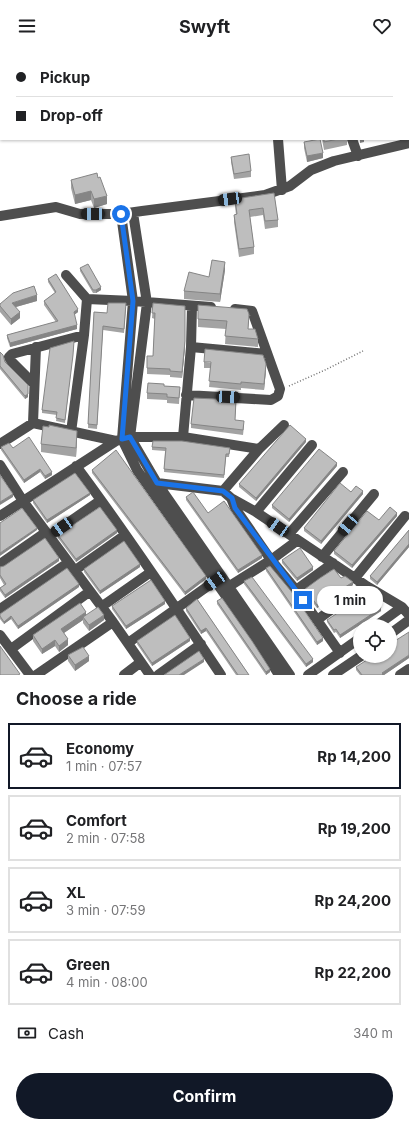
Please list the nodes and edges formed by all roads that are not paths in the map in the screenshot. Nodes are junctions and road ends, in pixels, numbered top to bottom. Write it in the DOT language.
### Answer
graph roads {
  1 [pos="278,140"];
  2 [pos="352,140"];
  3 [pos="409,143"];
  4 [pos="358,156"];
  5 [pos="282,190"];
  6 [pos="133,213"];
  7 [pos="121,214"];
  8 [pos="0,216"];
  9 [pos="66,275"];
  10 [pos="87,299"];
  11 [pos="133,301"];
  12 [pos="147,303"];
  13 [pos="192,306"];
  14 [pos="84,335"];
  15 [pos="36,347"];
  16 [pos="191,347"];
  17 [pos="267,354"];
  18 [pos="34,384"];
  19 [pos="186,395"];
  20 [pos="33,424"];
  21 [pos="284,425"];
  22 [pos="71,432"];
  23 [pos="183,437"];
  24 [pos="123,439"];
  25 [pos="0,444"];
  26 [pos="312,445"];
  27 [pos="259,449"];
  28 [pos="76,466"];
  29 [pos="1,467"];
  30 [pos="343,472"];
  31 [pos="157,483"];
  32 [pos="223,491"];
  33 [pos="374,494"];
  34 [pos="232,498"];
  35 [pos="101,500"];
  36 [pos="23,501"];
  37 [pos="256,512"];
  38 [pos="0,516"];
  39 [pos="405,516"];
  40 [pos="47,534"];
  41 [pos="125,535"];
  42 [pos="294,537"];
  43 [pos="322,556"];
  44 [pos="272,560"];
  45 [pos="332,563"];
  46 [pos="0,564"];
  47 [pos="71,567"];
  48 [pos="151,572"];
  49 [pos="355,578"];
  50 [pos="215,581"];
  51 [pos="365,585"];
  52 [pos="228,587"];
  53 [pos="296,590"];
  54 [pos="89,592"];
  55 [pos="100,607"];
  56 [pos="0,609"];
  57 [pos="177,609"];
  58 [pos="406,611"];
  59 [pos="390,619"];
  60 [pos="317,620"];
  61 [pos="409,620"];
  62 [pos="113,622"];
  63 [pos="397,629"];
  64 [pos="0,635"];
  65 [pos="128,643"];
  66 [pos="353,643"];
  67 [pos="201,644"];
  68 [pos="10,649"];
  69 [pos="340,653"];
  70 [pos="141,662"];
  71 [pos="353,662"];
  72 [pos="409,669"];
  73 [pos="338,674"];
  74 [pos="30,675"];
  75 [pos="36,675"];
  76 [pos="124,675"];
  77 [pos="150,675"];
  78 [pos="158,675"];
  79 [pos="221,675"];
  80 [pos="279,675"];
  81 [pos="290,675"];
  82 [pos="308,675"];
  83 [pos="400,675"];
  1 -- 5 [label="street"];
  2 -- 4 [label="street"];
  3 -- 4 [label="street"];
  4 -- 5 [label="street"];
  5 -- 6 [label="street"];
  6 -- 7 [label="street"];
  6 -- 12 [label="street"];
  7 -- 8 [label="street"];
  7 -- 11 [label="street"];
  9 -- 10 [label="street"];
  10 -- 11 [label="street"];
  10 -- 14 [label="street"];
  11 -- 12 [label="street"];
  11 -- 24 [label="street"];
  12 -- 13 [label="street"];
  12 -- 24 [label="street"];
  13 -- 16 [label="street"];
  13 -- 17 [label="street"];
  14 -- 15 [label="street"];
  14 -- 22 [label="street"];
  15 -- 18 [label="street"];
  15 -- 18 [label="street"];
  16 -- 17 [label="street"];
  16 -- 19 [label="street"];
  17 -- 19 [label="street"];
  18 -- 20 [label="street"];
  19 -- 23 [label="street"];
  20 -- 22 [label="street"];
  20 -- 25 [label="street"];
  21 -- 27 [label="street"];
  22 -- 24 [label="street"];
  23 -- 24 [label="street"];
  23 -- 27 [label="street"];
  24 -- 28 [label="street"];
  24 -- 31 [label="street"];
  24 -- 50 [label="street"];
  26 -- 37 [label="street"];
  27 -- 32 [label="street"];
  28 -- 35 [label="street"];
  28 -- 36 [label="street"];
  29 -- 36 [label="street"];
  30 -- 42 [label="street"];
  31 -- 32 [label="street"];
  31 -- 52 [label="street"];
  32 -- 34 [label="street"];
  33 -- 43 [label="street"];
  34 -- 37 [label="street"];
  34 -- 44 [label="street"];
  35 -- 40 [label="street"];
  35 -- 41 [label="street"];
  36 -- 38 [label="street"];
  36 -- 40 [label="street"];
  37 -- 42 [label="street"];
  39 -- 49 [label="street"];
  40 -- 46 [label="street"];
  40 -- 47 [label="street"];
  41 -- 47 [label="street"];
  41 -- 48 [label="street"];
  42 -- 43 [label="street"];
  42 -- 44 [label="street"];
  43 -- 45 [label="street"];
  44 -- 52 [label="street"];
  44 -- 53 [label="street"];
  45 -- 49 [label="street"];
  45 -- 53 [label="street"];
  47 -- 54 [label="street"];
  47 -- 56 [label="street"];
  48 -- 55 [label="street"];
  48 -- 57 [label="street"];
  49 -- 51 [label="street"];
  50 -- 57 [label="street"];
  50 -- 80 [label="street"];
  51 -- 58 [label="street"];
  51 -- 60 [label="street"];
  52 -- 81 [label="street"];
  53 -- 60 [label="street"];
  54 -- 55 [label="street"];
  54 -- 68 [label="street"];
  55 -- 62 [label="street"];
  57 -- 65 [label="street"];
  57 -- 67 [label="street"];
  58 -- 59 [label="street"];
  60 -- 69 [label="street"];
  61 -- 63 [label="street"];
  62 -- 65 [label="street"];
  62 -- 75 [label="street"];
  64 -- 68 [label="street"];
  65 -- 70 [label="street"];
  66 -- 69 [label="street"];
  67 -- 78 [label="street"];
  67 -- 79 [label="street"];
  68 -- 74 [label="street"];
  69 -- 82 [label="street"];
  70 -- 76 [label="street"];
  70 -- 77 [label="street"];
  71 -- 73 [label="street"];
  72 -- 83 [label="street"];
}
